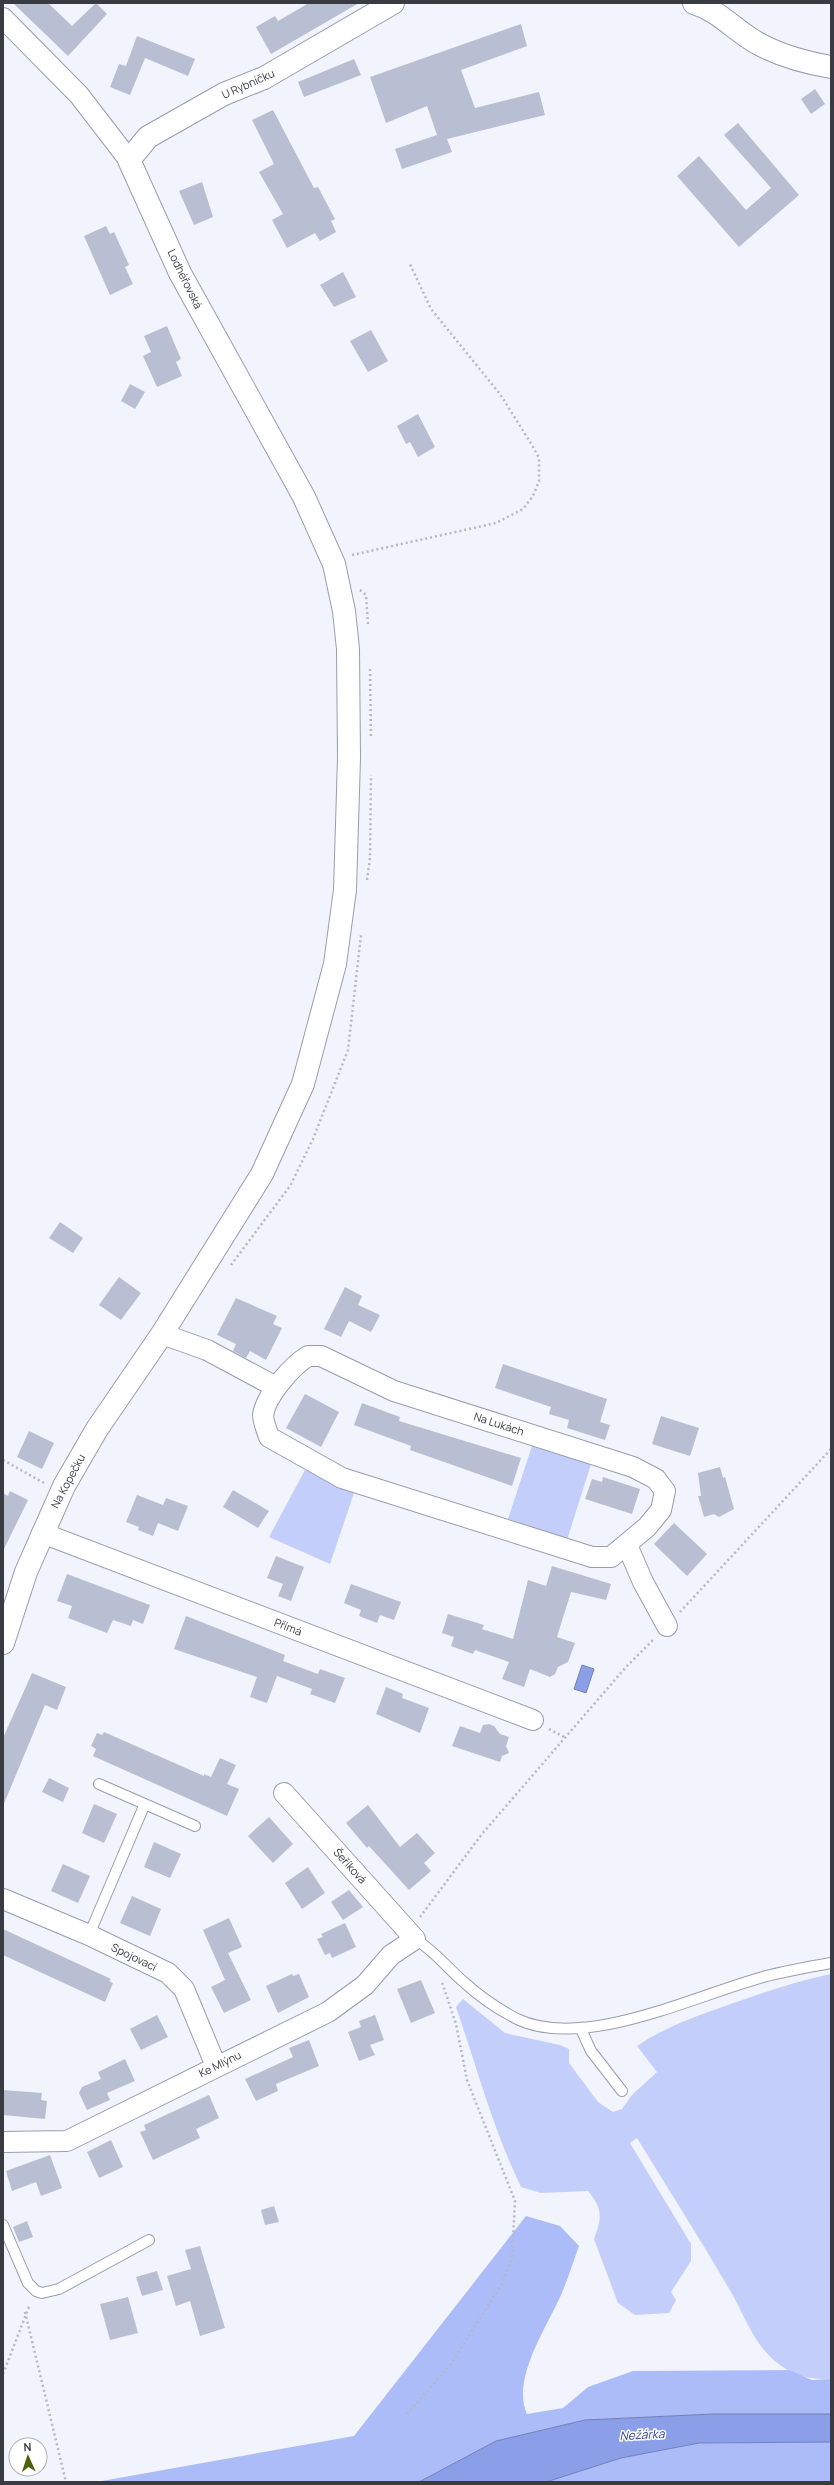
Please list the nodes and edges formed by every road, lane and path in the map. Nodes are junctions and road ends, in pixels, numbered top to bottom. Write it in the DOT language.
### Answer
graph roads {
  1 [pos="393,3"];
  2 [pos="694,3"];
  3 [pos="3,18"];
  4 [pos="831,67"];
  5 [pos="129,160"];
  6 [pos="408,262"];
  7 [pos="334,564"];
  8 [pos="162,1334"];
  9 [pos="276,1387"];
  10 [pos="831,1449"];
  11 [pos="3,1460"];
  12 [pos="60,1493"];
  13 [pos="42,1533"];
  14 [pos="627,1545"];
  15 [pos="667,1626"];
  16 [pos="4,1638"];
  17 [pos="533,1720"];
  18 [pos="98,1784"];
  19 [pos="284,1793"];
  20 [pos="144,1806"];
  21 [pos="194,1826"];
  22 [pos="3,1899"];
  23 [pos="89,1935"];
  24 [pos="413,1936"];
  25 [pos="831,1963"];
  26 [pos="441,1981"];
  27 [pos="581,2029"];
  28 [pos="216,2066"];
  29 [pos="622,2091"];
  30 [pos="3,2142"];
  31 [pos="3,2225"];
  32 [pos="150,2240"];
  33 [pos="3,2374"];
  34 [pos="407,2414"];
  35 [pos="66,2482"];
  1 -- 5 [label="street, U Rybníčku"];
  2 -- 4 [label="street"];
  3 -- 5 [label="street, Lodhéřovská"];
  5 -- 7 [label="street, Lodhéřovská"];
  6 -- 7 [label="path"];
  7 -- 8 [label="street, Lodhéřovská"];
  8 -- 9 [label="street"];
  8 -- 12 [label="street, Na Kopečku"];
  9 -- 14 [label="street, Na Lukách"];
  9 -- 14 [label="street, Na Lukách"];
  10 -- 15 [label="path"];
  11 -- 12 [label="path"];
  12 -- 13 [label="street, Na Kopečku"];
  13 -- 16 [label="street, Na Kopečku"];
  13 -- 17 [label="street, Přímá"];
  14 -- 15 [label="street"];
  15 -- 24 [label="path"];
  18 -- 20 [label="lane"];
  19 -- 24 [label="street, Šeříková"];
  20 -- 21 [label="lane"];
  20 -- 23 [label="lane"];
  22 -- 23 [label="street, Spojovací"];
  23 -- 28 [label="street, Spojovací"];
  24 -- 27 [label="lane"];
  24 -- 28 [label="street, Ke Mlýnu"];
  25 -- 27 [label="lane"];
  26 -- 34 [label="path"];
  27 -- 29 [label="lane"];
  28 -- 30 [label="street, Ke Mlýnu"];
  31 -- 32 [label="lane"];
  33 -- 35 [label="path"];
}
